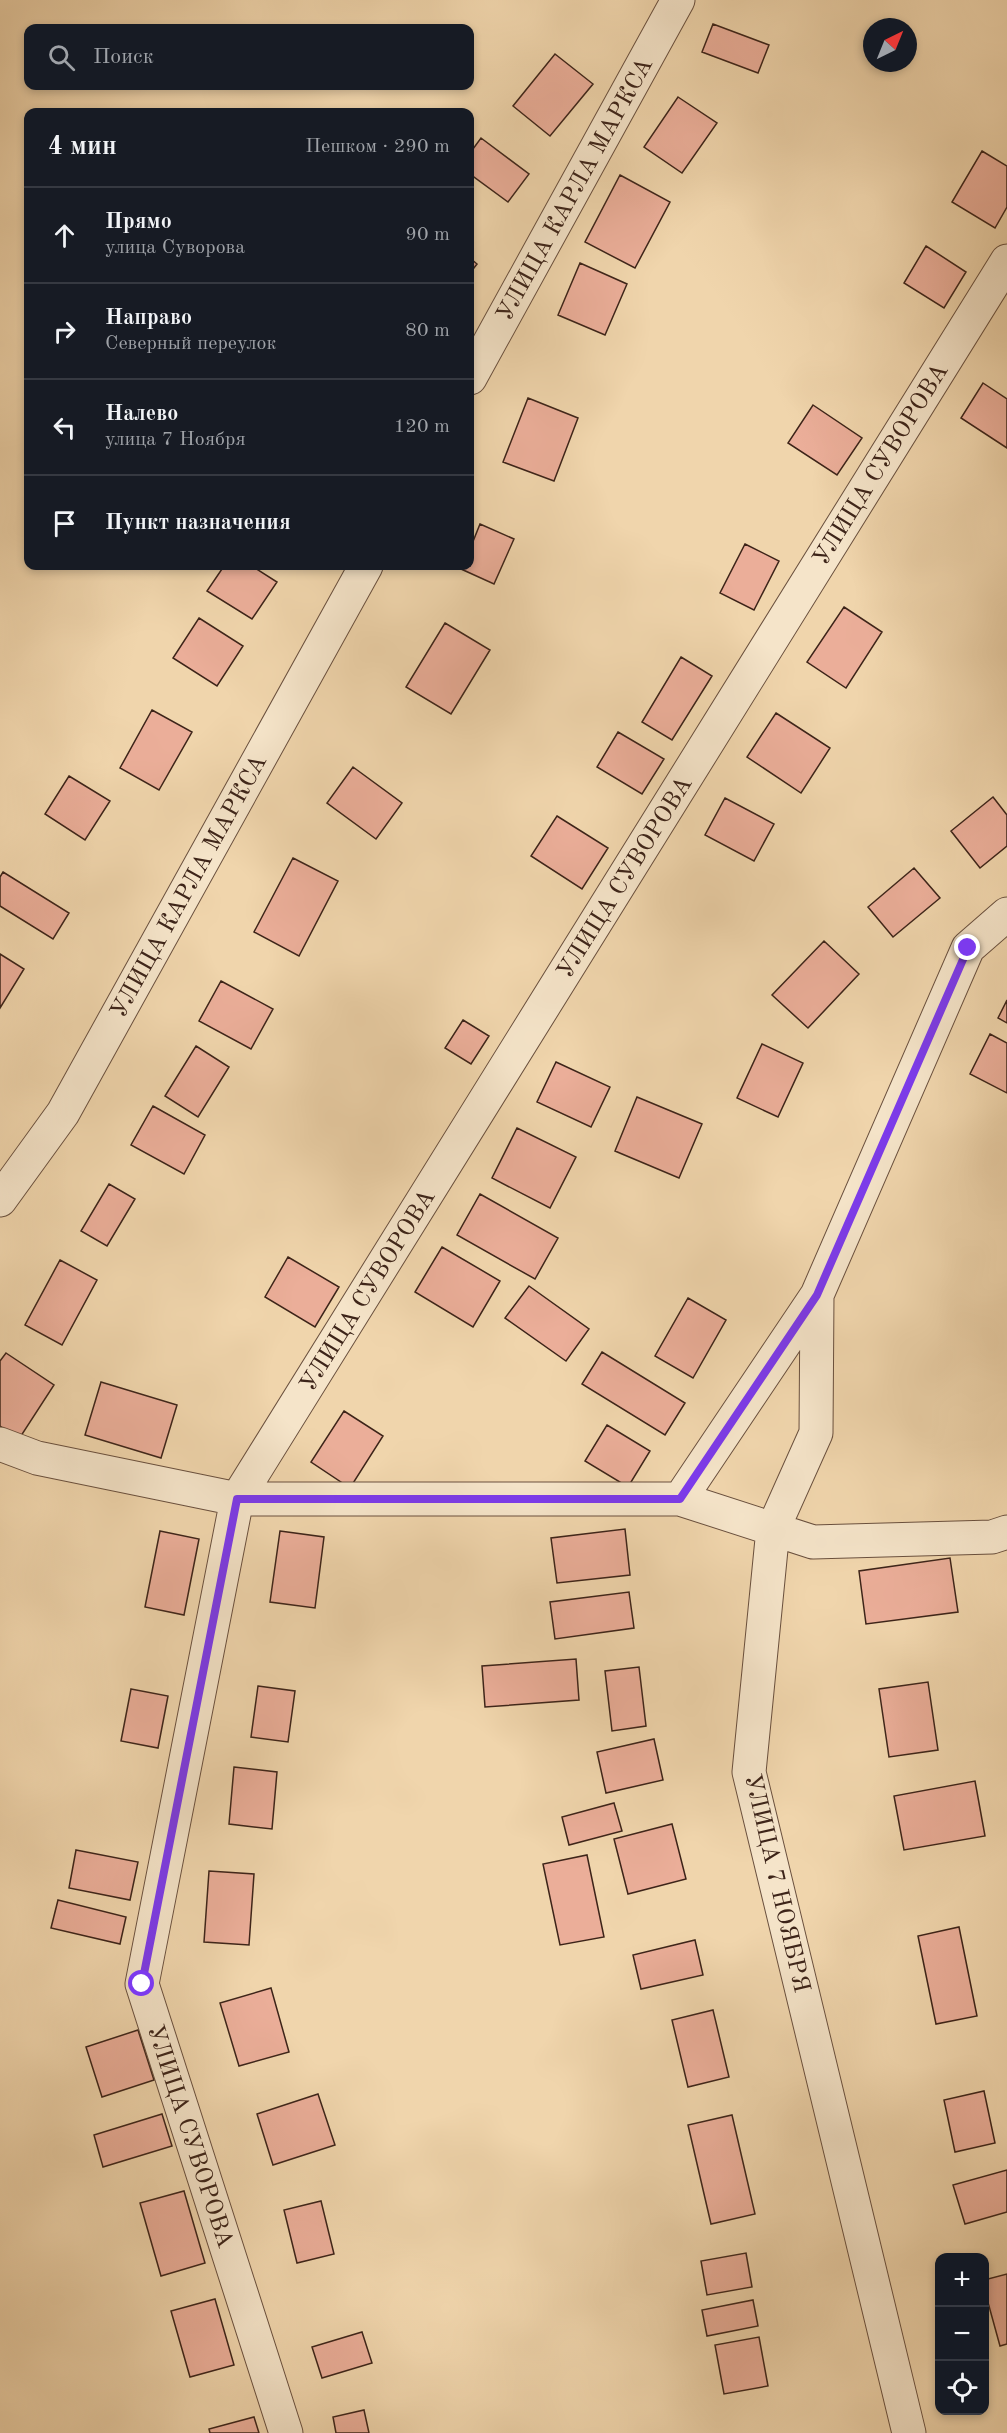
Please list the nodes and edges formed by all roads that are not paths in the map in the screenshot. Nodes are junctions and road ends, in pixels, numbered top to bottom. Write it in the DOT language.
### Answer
graph roads {
  1 [pos="678,0"];
  2 [pos="1007,261"];
  3 [pos="474,371"];
  4 [pos="364,570"];
  5 [pos="1007,914"];
  6 [pos="0,1200"];
  7 [pos="817,1295"];
  8 [pos="0,1444"];
  9 [pos="237,1499"];
  10 [pos="680,1499"];
  11 [pos="773,1529"];
  12 [pos="1007,1533"];
  13 [pos="286,2433"];
  14 [pos="909,2433"];
  1 -- 3 [label="street, УЛИЦА КАРЛА МАРКСА"];
  2 -- 9 [label="street, УЛИЦА СУВОРОВА"];
  4 -- 6 [label="street, УЛИЦА КАРЛА МАРКСА"];
  5 -- 7 [label="street, УЛИЦА 7 НОЯБРЯ"];
  7 -- 10 [label="street, УЛИЦА 7 НОЯБРЯ"];
  7 -- 11 [label="street, УЛИЦА 7 НОЯБРЯ"];
  8 -- 9 [label="street"];
  9 -- 10 [label="street"];
  9 -- 13 [label="street, УЛИЦА СУВОРОВА"];
  10 -- 11 [label="street"];
  11 -- 12 [label="street"];
  11 -- 14 [label="street, УЛИЦА 7 НОЯБРЯ"];
}
